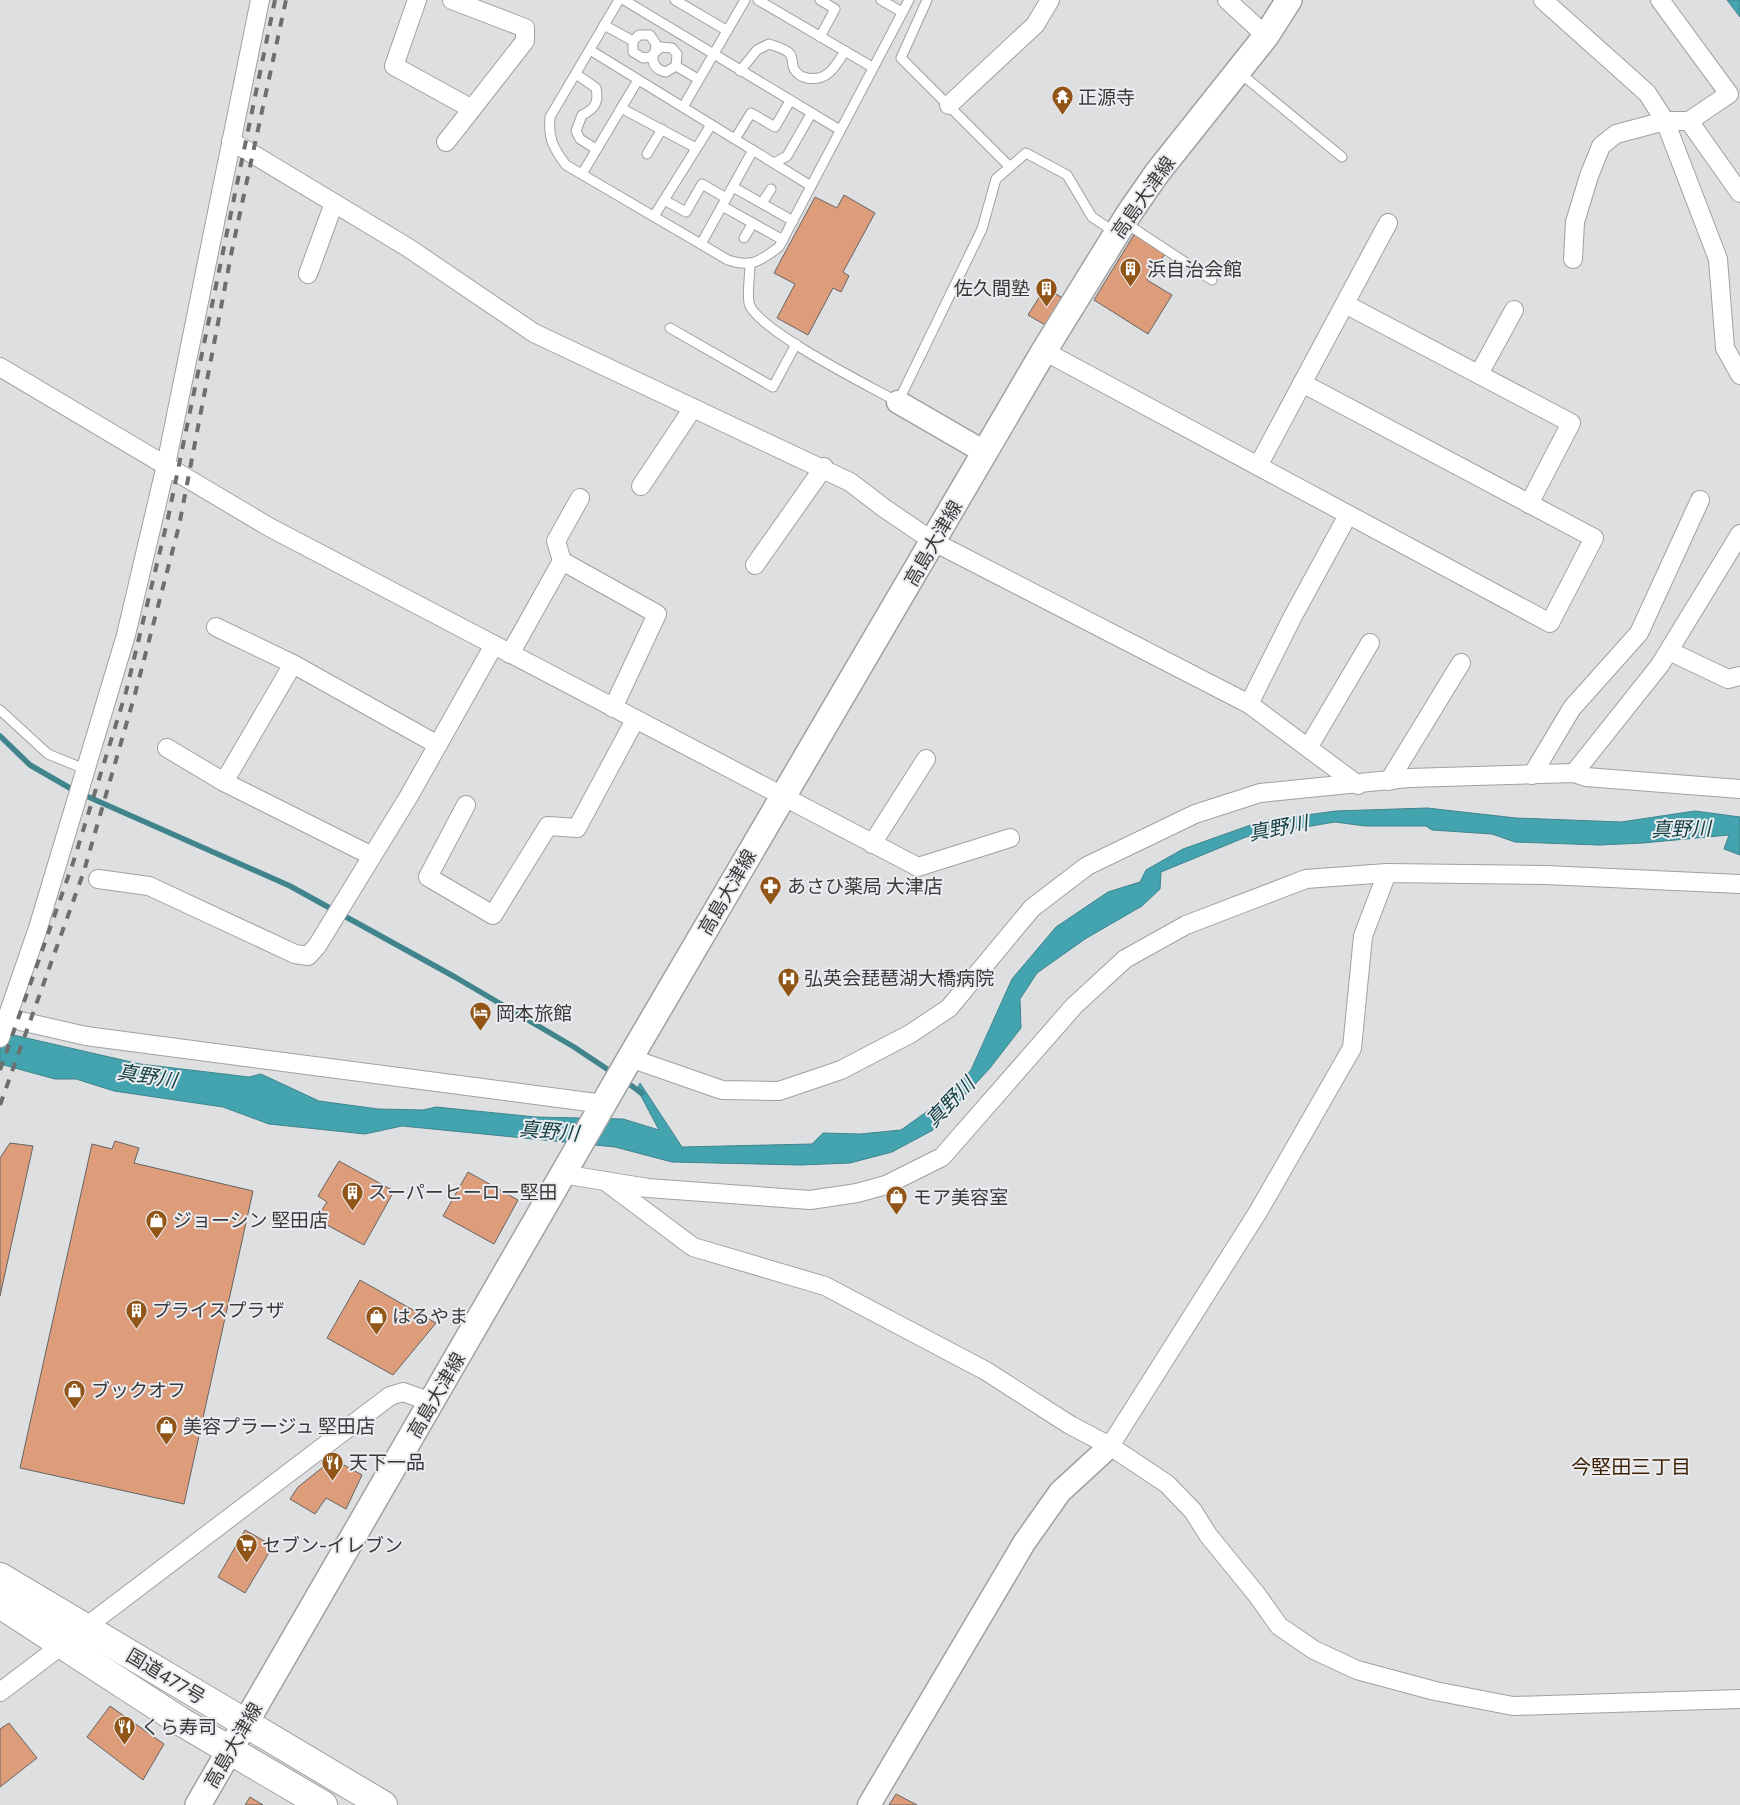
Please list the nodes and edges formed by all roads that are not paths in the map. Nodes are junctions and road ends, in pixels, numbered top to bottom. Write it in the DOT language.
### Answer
graph roads {
  1 [pos="260,0"];
  2 [pos="418,0"];
  3 [pos="452,0"];
  4 [pos="619,0"];
  5 [pos="624,0"];
  6 [pos="675,0"];
  7 [pos="744,0"];
  8 [pos="758,0"];
  9 [pos="820,0"];
  10 [pos="881,0"];
  11 [pos="909,0"];
  12 [pos="927,0"];
  13 [pos="1050,0"];
  14 [pos="1227,0"];
  15 [pos="1289,0"];
  16 [pos="1543,0"];
  17 [pos="1660,0"];
  18 [pos="902,12"];
  19 [pos="604,25"];
  20 [pos="726,30"];
  21 [pos="1266,36"];
  22 [pos="820,37"];
  23 [pos="634,41"];
  24 [pos="590,50"];
  25 [pos="845,51"];
  26 [pos="654,53"];
  27 [pos="712,54"];
  28 [pos="676,66"];
  29 [pos="872,67"];
  30 [pos="740,71"];
  31 [pos="1238,71"];
  32 [pos="576,74"];
  33 [pos="698,79"];
  34 [pos="638,80"];
  35 [pos="790,100"];
  36 [pos="949,106"];
  37 [pos="683,107"];
  38 [pos="621,108"];
  39 [pos="472,109"];
  40 [pos="812,114"];
  41 [pos="1665,121"];
  42 [pos="1689,121"];
  43 [pos="711,124"];
  44 [pos="662,129"];
  45 [pos="840,130"];
  46 [pos="735,139"];
  47 [pos="231,141"];
  48 [pos="446,142"];
  49 [pos="696,148"];
  50 [pos="596,149"];
  51 [pos="753,150"];
  52 [pos="647,154"];
  53 [pos="1342,157"];
  54 [pos="774,163"];
  55 [pos="1010,167"];
  56 [pos="582,174"];
  57 [pos="811,186"];
  58 [pos="733,187"];
  59 [pos="771,189"];
  60 [pos="1740,193"];
  61 [pos="664,200"];
  62 [pos="724,202"];
  63 [pos="334,203"];
  64 [pos="762,203"];
  65 [pos="654,216"];
  66 [pos="793,221"];
  67 [pos="753,223"];
  68 [pos="1388,223"];
  69 [pos="1120,228"];
  70 [pos="744,238"];
  71 [pos="783,240"];
  72 [pos="701,244"];
  73 [pos="1573,260"];
  74 [pos="750,264"];
  75 [pos="308,274"];
  76 [pos="1212,280"];
  77 [pos="1345,304"];
  78 [pos="1514,310"];
  79 [pos="670,328"];
  80 [pos="796,344"];
  81 [pos="1044,351"];
  82 [pos="0,367"];
  83 [pos="1480,374"];
  84 [pos="1740,375"];
  85 [pos="1302,383"];
  86 [pos="898,402"];
  87 [pos="693,408"];
  88 [pos="986,453"];
  89 [pos="166,465"];
  90 [pos="1258,466"];
  91 [pos="824,468"];
  92 [pos="641,486"];
  93 [pos="580,498"];
  94 [pos="1700,500"];
  95 [pos="1529,504"];
  96 [pos="1348,515"];
  97 [pos="1740,534"];
  98 [pos="934,542"];
  99 [pos="562,561"];
  100 [pos="755,566"];
  101 [pos="216,627"];
  102 [pos="1370,643"];
  103 [pos="494,645"];
  104 [pos="1669,651"];
  105 [pos="510,654"];
  106 [pos="293,664"];
  107 [pos="1461,664"];
  108 [pos="1740,676"];
  109 [pos="1249,704"];
  110 [pos="614,708"];
  111 [pos="0,710"];
  112 [pos="635,720"];
  113 [pos="438,745"];
  114 [pos="168,748"];
  115 [pos="1308,748"];
  116 [pos="926,759"];
  117 [pos="87,770"];
  118 [pos="1574,772"];
  119 [pos="1532,775"];
  120 [pos="1389,781"];
  121 [pos="224,782"];
  122 [pos="1358,785"];
  123 [pos="1740,789"];
  124 [pos="782,798"];
  125 [pos="466,805"];
  126 [pos="1010,838"];
  127 [pos="872,844"];
  128 [pos="372,856"];
  129 [pos="1387,873"];
  130 [pos="98,878"];
  131 [pos="1740,884"];
  132 [pos="4,1028"];
  133 [pos="630,1058"];
  134 [pos="604,1104"];
  135 [pos="565,1170"];
  136 [pos="605,1181"];
  137 [pos="432,1402"];
  138 [pos="1110,1446"];
  139 [pos="0,1577"];
  140 [pos="0,1604"];
  141 [pos="87,1628"];
  142 [pos="64,1644"];
  143 [pos="0,1692"];
  144 [pos="1740,1699"];
  145 [pos="246,1723"];
  146 [pos="230,1750"];
  147 [pos="198,1805"];
  148 [pos="323,1805"];
  149 [pos="383,1805"];
  150 [pos="869,1805"];
  1 -- 47 [label="street"];
  2 -- 39 [label="street"];
  3 -- 39 [label="street"];
  4 -- 19 [label="lane"];
  5 -- 27 [label="lane"];
  6 -- 20 [label="lane"];
  7 -- 20 [label="lane"];
  8 -- 22 [label="lane"];
  9 -- 22 [label="lane"];
  10 -- 18 [label="lane"];
  11 -- 18 [label="lane"];
  12 -- 36 [label="lane"];
  13 -- 36 [label="street"];
  14 -- 21 [label="street"];
  15 -- 21 [label="main road, 高島大津線"];
  16 -- 41 [label="street"];
  17 -- 42 [label="street"];
  18 -- 29 [label="lane"];
  19 -- 23 [label="lane"];
  19 -- 24 [label="lane"];
  20 -- 27 [label="lane"];
  21 -- 31 [label="main road, 高島大津線"];
  22 -- 25 [label="lane"];
  23 -- 26 [label="lane"];
  23 -- 26 [label="lane"];
  24 -- 32 [label="lane"];
  24 -- 34 [label="lane"];
  25 -- 29 [label="lane"];
  25 -- 30 [label="lane"];
  26 -- 28 [label="lane"];
  26 -- 28 [label="lane"];
  27 -- 30 [label="lane"];
  27 -- 33 [label="lane"];
  28 -- 33 [label="lane"];
  29 -- 45 [label="lane"];
  30 -- 35 [label="lane"];
  31 -- 53 [label="lane"];
  31 -- 69 [label="main road, 高島大津線"];
  32 -- 50 [label="lane"];
  32 -- 56 [label="lane"];
  33 -- 37 [label="lane"];
  34 -- 37 [label="lane"];
  34 -- 38 [label="lane"];
  35 -- 40 [label="lane"];
  35 -- 46 [label="lane"];
  36 -- 55 [label="lane"];
  37 -- 43 [label="lane"];
  38 -- 44 [label="lane"];
  38 -- 50 [label="lane"];
  39 -- 48 [label="street"];
  40 -- 45 [label="lane"];
  40 -- 54 [label="lane"];
  41 -- 42 [label="street"];
  41 -- 73 [label="street"];
  41 -- 84 [label="street"];
  42 -- 60 [label="street"];
  43 -- 46 [label="lane"];
  43 -- 49 [label="lane"];
  44 -- 49 [label="lane"];
  44 -- 52 [label="lane"];
  45 -- 57 [label="lane"];
  46 -- 51 [label="lane"];
  47 -- 63 [label="street"];
  47 -- 89 [label="street"];
  49 -- 61 [label="lane"];
  50 -- 56 [label="lane"];
  51 -- 54 [label="lane"];
  51 -- 58 [label="lane"];
  54 -- 57 [label="lane"];
  55 -- 69 [label="lane"];
  55 -- 86 [label="lane"];
  56 -- 65 [label="lane"];
  57 -- 66 [label="lane"];
  58 -- 62 [label="lane"];
  58 -- 64 [label="lane"];
  59 -- 64 [label="lane"];
  61 -- 62 [label="lane"];
  61 -- 65 [label="lane"];
  62 -- 67 [label="lane"];
  62 -- 72 [label="lane"];
  63 -- 75 [label="street"];
  63 -- 87 [label="street"];
  64 -- 66 [label="lane"];
  65 -- 72 [label="lane"];
  66 -- 71 [label="lane"];
  67 -- 70 [label="lane"];
  67 -- 71 [label="lane"];
  68 -- 77 [label="street"];
  69 -- 76 [label="lane"];
  69 -- 81 [label="main road, 高島大津線"];
  71 -- 74 [label="lane"];
  72 -- 74 [label="lane"];
  74 -- 80 [label="lane"];
  77 -- 83 [label="street"];
  77 -- 85 [label="street"];
  78 -- 83 [label="street"];
  79 -- 80 [label="lane"];
  80 -- 86 [label="lane"];
  81 -- 88 [label="main road, 高島大津線"];
  81 -- 90 [label="street"];
  82 -- 89 [label="street"];
  83 -- 95 [label="street"];
  85 -- 90 [label="street"];
  85 -- 95 [label="street"];
  86 -- 88 [label="street"];
  87 -- 91 [label="street"];
  87 -- 92 [label="street"];
  88 -- 98 [label="main road, 高島大津線"];
  89 -- 103 [label="street"];
  89 -- 117 [label="street"];
  90 -- 96 [label="street"];
  91 -- 98 [label="street"];
  91 -- 100 [label="street"];
  93 -- 99 [label="street"];
  94 -- 119 [label="street"];
  95 -- 96 [label="street"];
  96 -- 109 [label="street"];
  97 -- 104 [label="street"];
  98 -- 109 [label="street"];
  98 -- 124 [label="main road, 高島大津線"];
  99 -- 105 [label="street"];
  99 -- 110 [label="street"];
  101 -- 106 [label="street"];
  102 -- 115 [label="street"];
  103 -- 105 [label="street"];
  103 -- 113 [label="street"];
  104 -- 108 [label="street"];
  104 -- 118 [label="street"];
  105 -- 110 [label="street"];
  106 -- 113 [label="street"];
  106 -- 121 [label="street"];
  107 -- 120 [label="street"];
  109 -- 115 [label="street"];
  110 -- 112 [label="street"];
  111 -- 117 [label="lane"];
  112 -- 124 [label="street"];
  112 -- 125 [label="street"];
  113 -- 128 [label="street"];
  114 -- 121 [label="street"];
  115 -- 122 [label="street"];
  116 -- 127 [label="street"];
  117 -- 132 [label="street"];
  118 -- 119 [label="street"];
  118 -- 123 [label="street"];
  119 -- 120 [label="street"];
  120 -- 122 [label="street"];
  121 -- 128 [label="street"];
  122 -- 133 [label="street"];
  124 -- 127 [label="street"];
  124 -- 133 [label="main road, 高島大津線"];
  126 -- 127 [label="street"];
  128 -- 130 [label="street"];
  129 -- 131 [label="street"];
  129 -- 136 [label="street"];
  129 -- 138 [label="street"];
  132 -- 134 [label="street"];
  133 -- 134 [label="main road, 高島大津線"];
  134 -- 135 [label="main road, 高島大津線"];
  135 -- 136 [label="street"];
  135 -- 137 [label="main road, 高島大津線"];
  136 -- 138 [label="street"];
  137 -- 141 [label="street"];
  137 -- 145 [label="main road, 高島大津線"];
  138 -- 144 [label="street"];
  138 -- 150 [label="street"];
  139 -- 141 [label="highway, 国道477号"];
  140 -- 142 [label="highway, 国道477号"];
  141 -- 142 [label="street"];
  141 -- 145 [label="highway, 国道477号"];
  142 -- 143 [label="street"];
  142 -- 146 [label="highway, 国道477号"];
  145 -- 146 [label="main road, 高島大津線"];
  145 -- 149 [label="highway, 国道477号"];
  146 -- 147 [label="main road, 高島大津線"];
  146 -- 148 [label="highway, 国道477号"];
}
